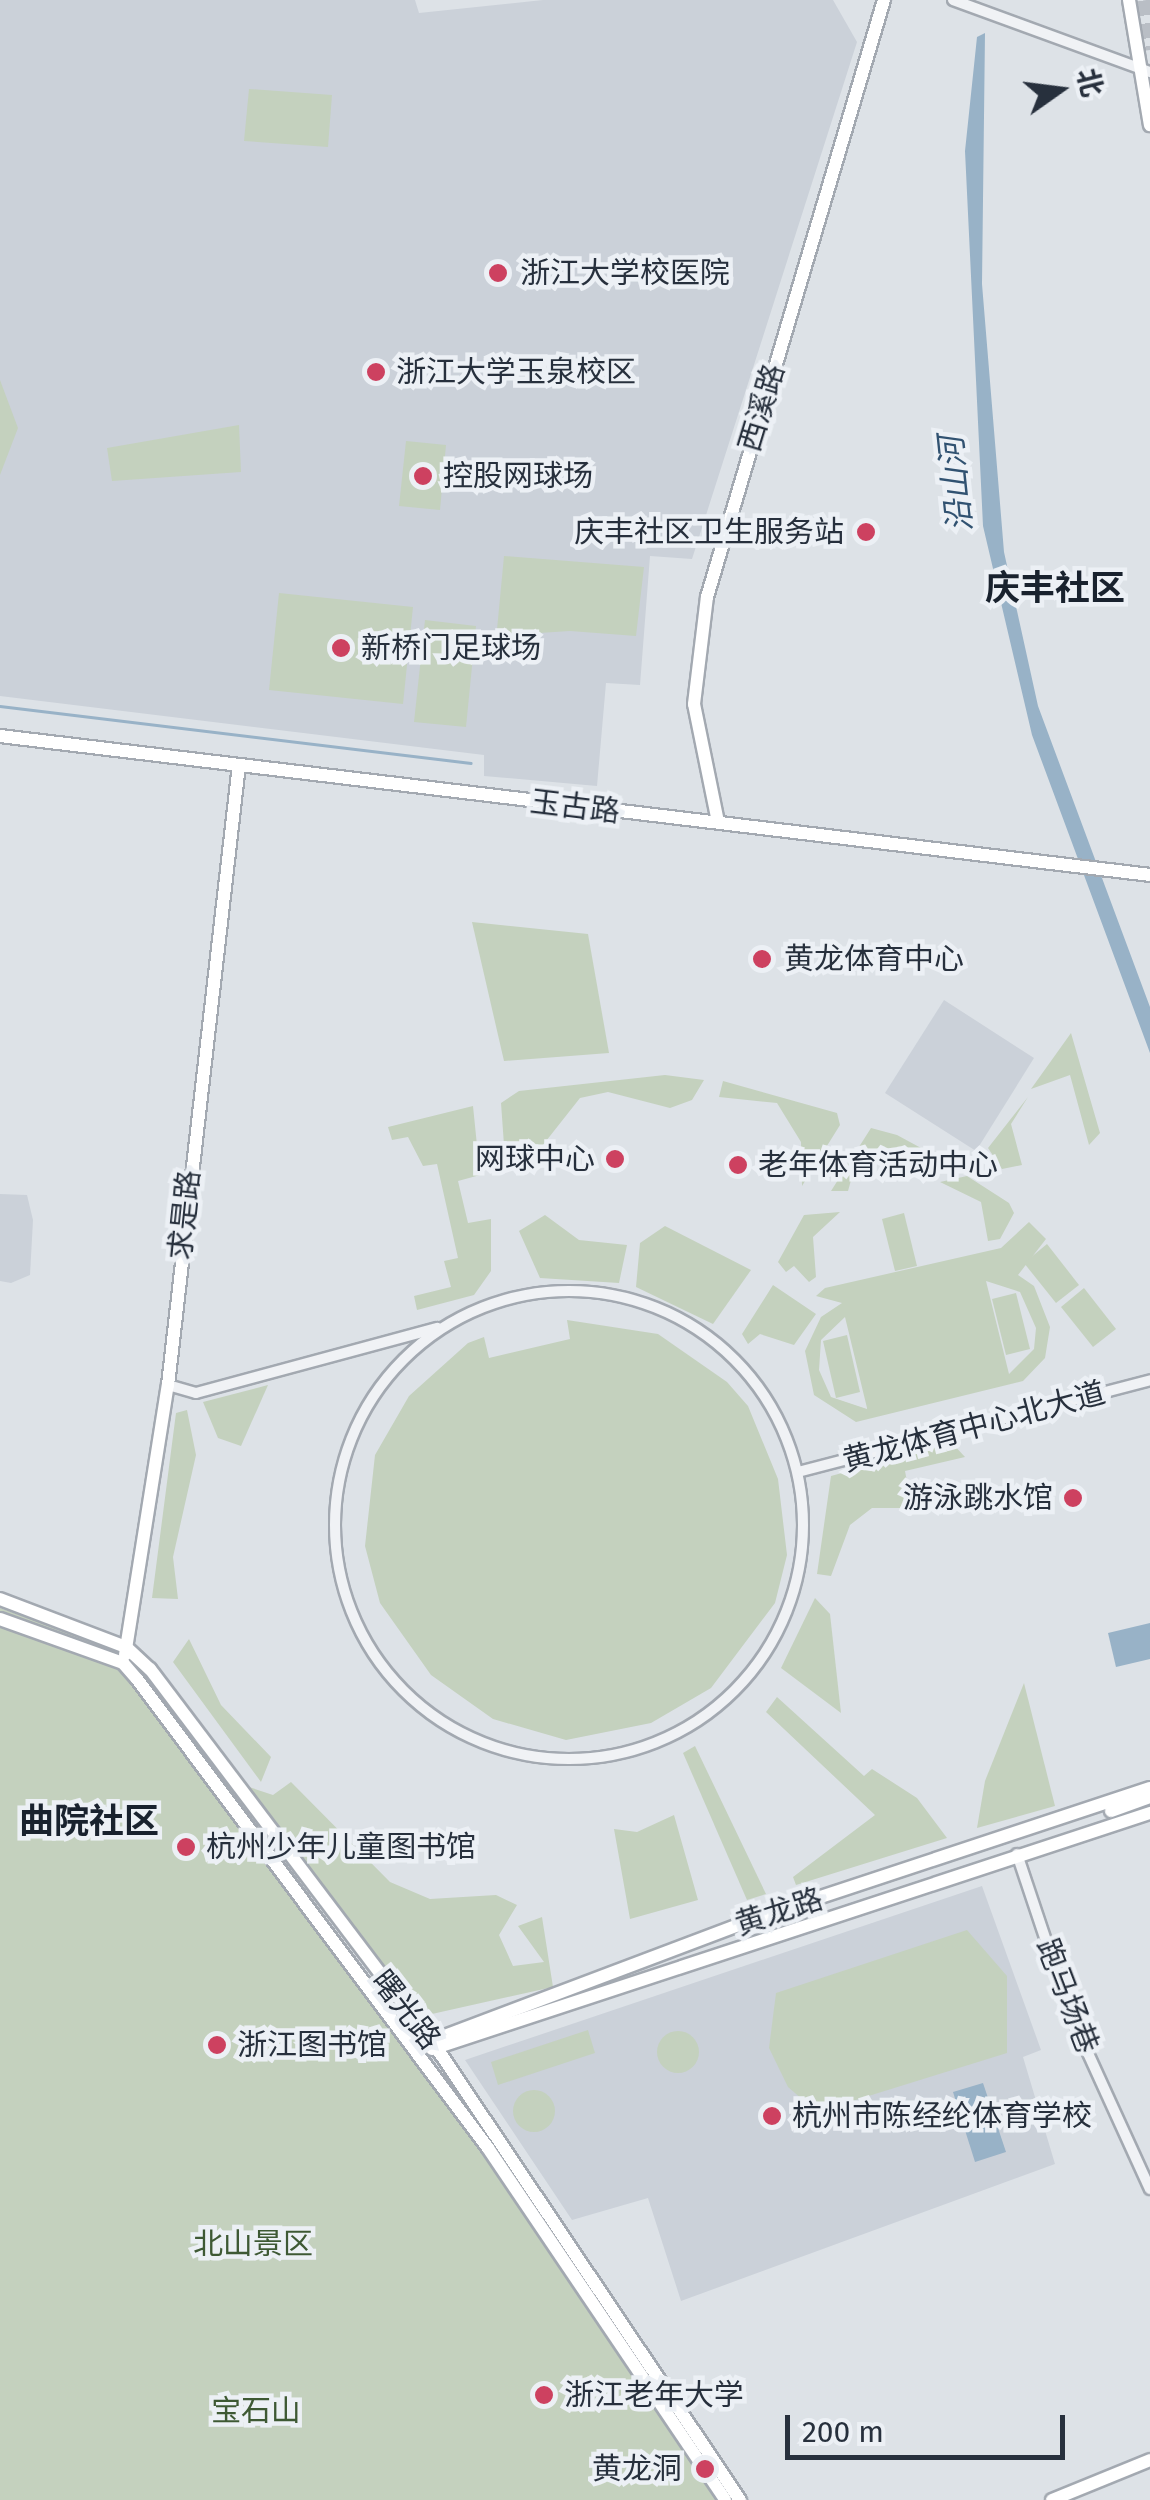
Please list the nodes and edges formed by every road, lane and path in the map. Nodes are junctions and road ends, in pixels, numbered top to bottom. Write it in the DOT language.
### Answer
graph roads {
  1 [pos="884,0"];
  2 [pos="953,0"];
  3 [pos="1129,0"];
  4 [pos="1137,0"];
  5 [pos="1147,70"];
  6 [pos="1150,125"];
  7 [pos="0,736"];
  8 [pos="239,765"];
  9 [pos="718,822"];
  10 [pos="1150,876"];
  11 [pos="443,1326"];
  12 [pos="1150,1380"];
  13 [pos="168,1385"];
  14 [pos="798,1472"];
  15 [pos="0,1599"];
  16 [pos="0,1619"];
  17 [pos="126,1646"];
  18 [pos="123,1663"];
  19 [pos="1150,1788"];
  20 [pos="1150,1798"];
  21 [pos="1150,1812"];
  22 [pos="1017,1854"];
  23 [pos="986,1863"];
  24 [pos="766,1915"];
  25 [pos="774,1934"];
  26 [pos="432,2043"];
  27 [pos="420,2054"];
  28 [pos="1150,2189"];
  29 [pos="1150,2460"];
  30 [pos="722,2498"];
  31 [pos="740,2500"];
  32 [pos="1052,2500"];
  1 -- 9 [label="main road, 西溪路"];
  2 -- 5 [label="street"];
  3 -- 5 [label="main road"];
  4 -- 5 [label="main road"];
  5 -- 6 [label="main road"];
  7 -- 8 [label="main road, 玉古路"];
  8 -- 9 [label="main road, 玉古路"];
  8 -- 13 [label="main road, 求是路"];
  9 -- 10 [label="main road, 玉古路"];
  11 -- 13 [label="street"];
  11 -- 14 [label="street"];
  11 -- 14 [label="street"];
  12 -- 14 [label="street, 黄龙体育中心北大道"];
  13 -- 17 [label="main road, 求是路"];
  15 -- 17 [label="main road"];
  16 -- 18 [label="main road"];
  17 -- 18 [label="main road, 求是路"];
  17 -- 26 [label="main road, 曙光路"];
  18 -- 27 [label="main road, 曙光路"];
  19 -- 24 [label="main road, 黄龙路"];
  20 -- 23 [label="main road"];
  21 -- 22 [label="main road, 黄龙路"];
  22 -- 23 [label="main road, 黄龙路"];
  22 -- 28 [label="street, 跑马场巷"];
  23 -- 25 [label="main road, 黄龙路"];
  24 -- 25 [label="main road"];
  24 -- 26 [label="main road, 黄龙路"];
  25 -- 26 [label="main road, 黄龙路"];
  26 -- 27 [label="main road"];
  26 -- 31 [label="main road, 曙光路"];
  27 -- 30 [label="main road, 曙光路"];
  29 -- 32 [label="main road"];
}
